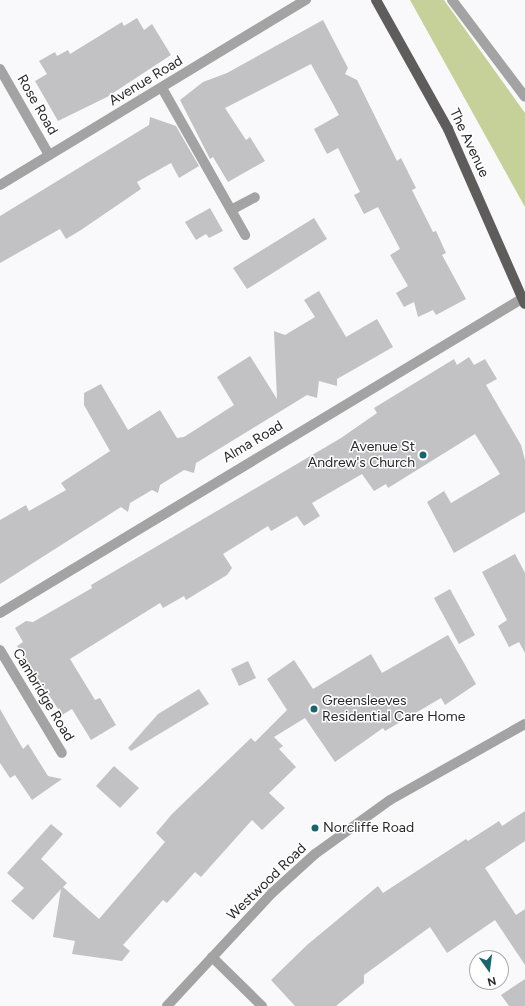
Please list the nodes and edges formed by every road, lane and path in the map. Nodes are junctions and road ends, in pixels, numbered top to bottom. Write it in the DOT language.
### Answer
graph roads {
  1 [pos="306,0"];
  2 [pos="376,0"];
  3 [pos="452,0"];
  4 [pos="0,69"];
  5 [pos="162,88"];
  6 [pos="525,96"];
  7 [pos="49,155"];
  8 [pos="0,185"];
  9 [pos="255,198"];
  10 [pos="231,210"];
  11 [pos="245,235"];
  12 [pos="524,301"];
  13 [pos="0,613"];
  14 [pos="0,650"];
  15 [pos="525,724"];
  16 [pos="62,753"];
  17 [pos="212,957"];
  18 [pos="167,1006"];
  19 [pos="262,1006"];
  1 -- 5 [label="street, Avenue Road"];
  2 -- 12 [label="main road, The Avenue"];
  3 -- 6 [label="street"];
  4 -- 7 [label="street, Rose Road"];
  5 -- 7 [label="street, Avenue Road"];
  5 -- 10 [label="street"];
  7 -- 8 [label="street, Avenue Road"];
  9 -- 10 [label="street"];
  10 -- 11 [label="street"];
  12 -- 13 [label="street, Alma Road"];
  14 -- 16 [label="street, Cambridge Road"];
  15 -- 17 [label="street, Westwood Road"];
  17 -- 18 [label="street, Westwood Road"];
  17 -- 19 [label="street"];
}
